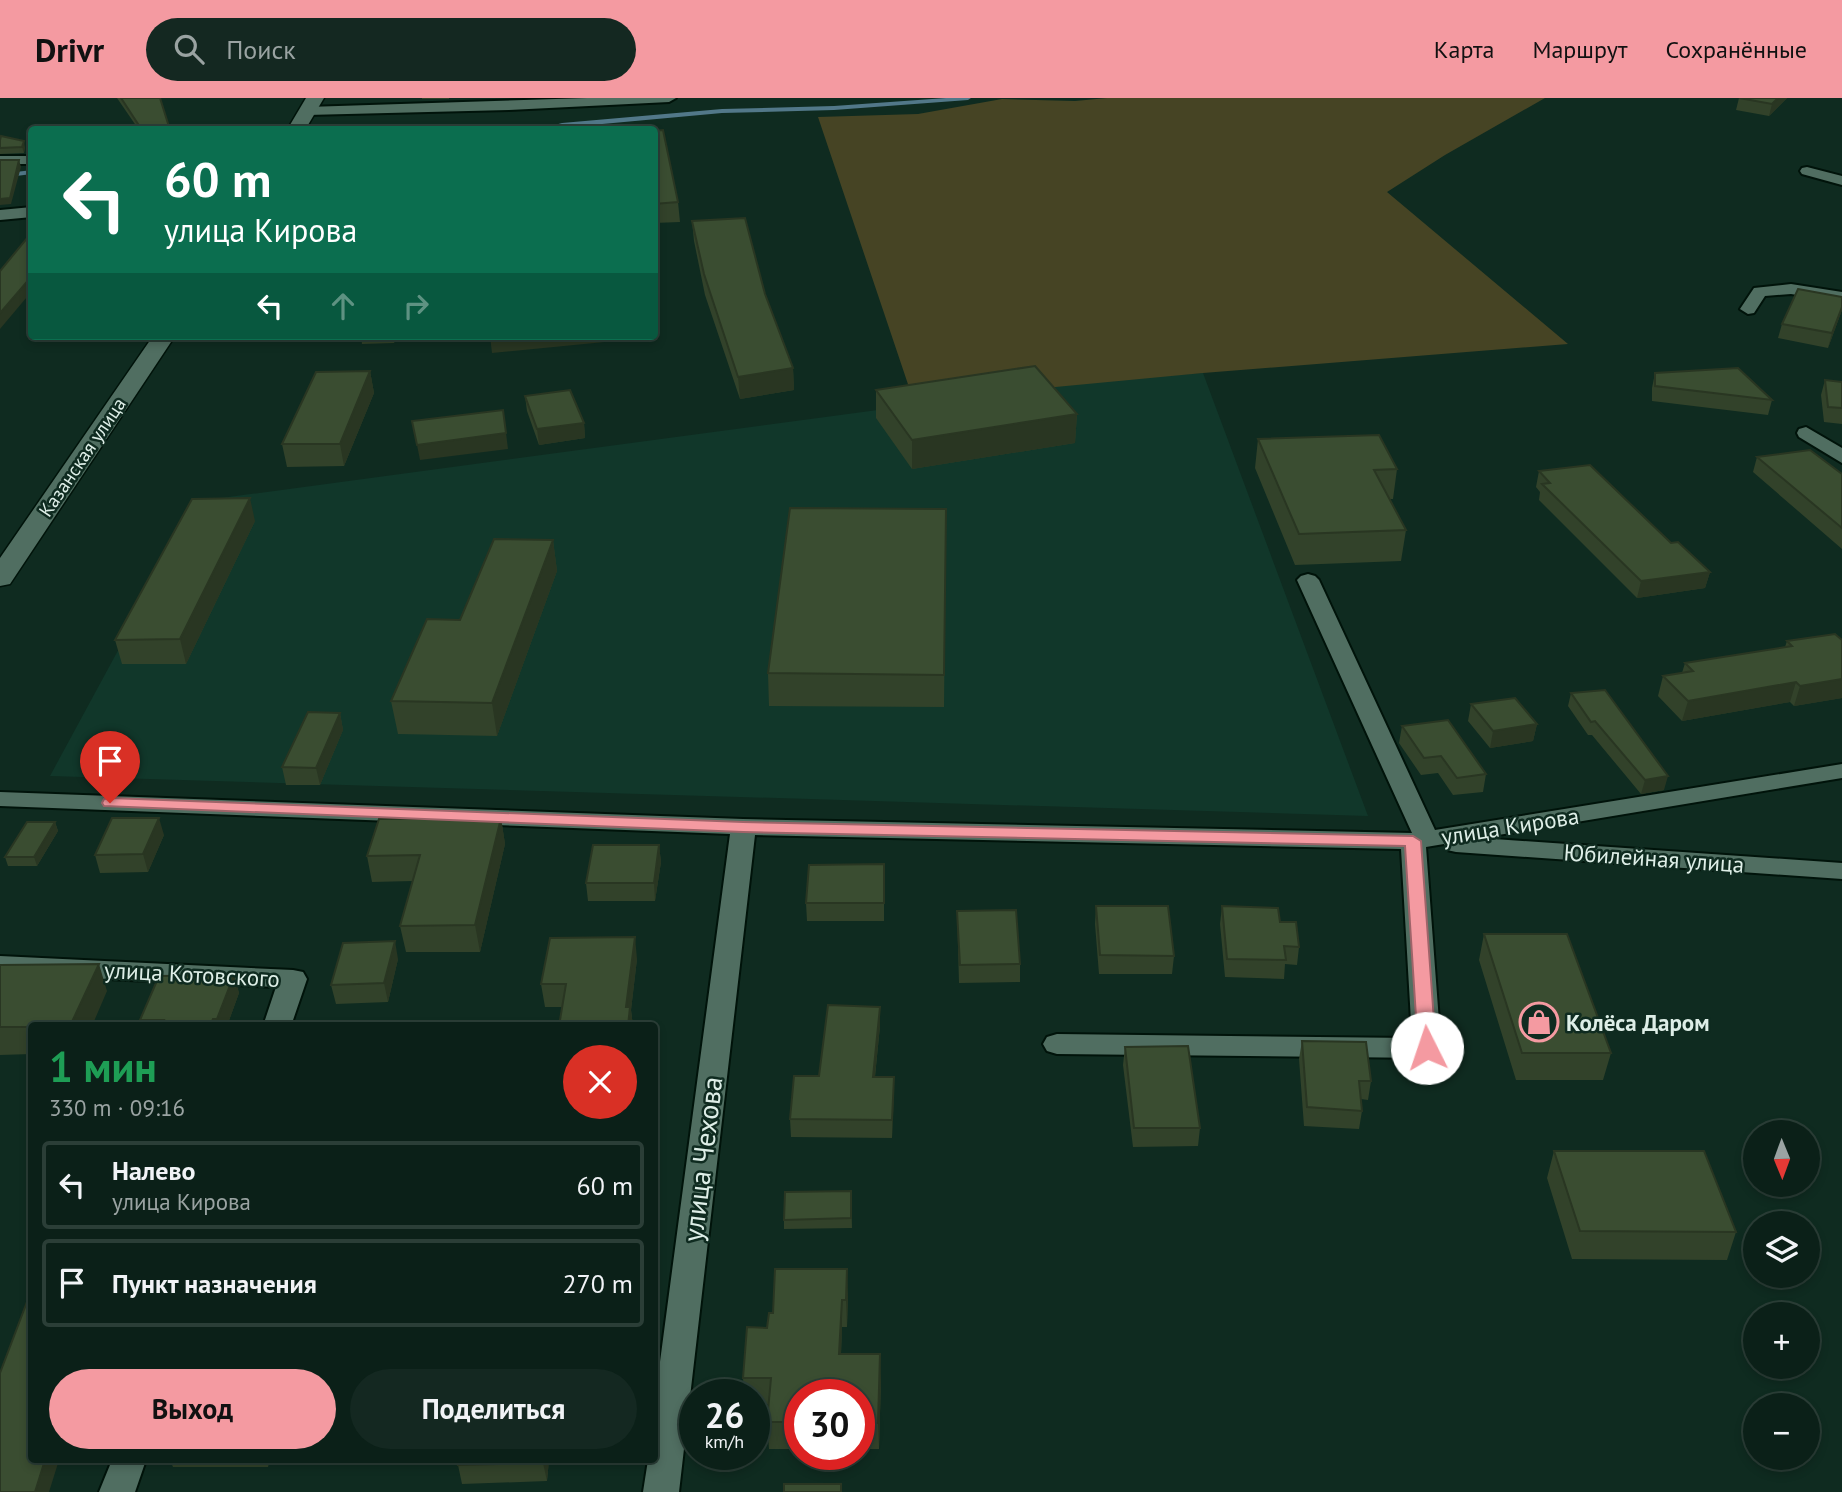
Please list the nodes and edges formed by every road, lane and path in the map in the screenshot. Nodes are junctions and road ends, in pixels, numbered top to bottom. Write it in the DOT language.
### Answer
graph roads {
  1 [pos="669,98"];
  2 [pos="311,104"];
  3 [pos="298,126"];
  4 [pos="0,160"];
  5 [pos="28,160"];
  6 [pos="1807,171"];
  7 [pos="1842,181"];
  8 [pos="28,212"];
  9 [pos="0,215"];
  10 [pos="1842,297"];
  11 [pos="1748,309"];
  12 [pos="161,340"];
  13 [pos="1806,433"];
  14 [pos="1842,457"];
  15 [pos="0,578"];
  16 [pos="1308,580"];
  17 [pos="1842,771"];
  18 [pos="0,799"];
  19 [pos="743,827"];
  20 [pos="1420,840"];
  21 [pos="1842,871"];
  22 [pos="0,965"];
  23 [pos="278,1022"];
  24 [pos="1056,1044"];
  25 [pos="128,1463"];
  26 [pos="117,1492"];
  27 [pos="661,1492"];
  1 -- 2 [label="street"];
  2 -- 3 [label="street"];
  4 -- 5 [label="street"];
  6 -- 7 [label="street"];
  8 -- 9 [label="street"];
  10 -- 11 [label="street"];
  12 -- 15 [label="street, Казанская улица"];
  13 -- 14 [label="street"];
  16 -- 20 [label="street"];
  17 -- 20 [label="street, улица Кирова"];
  18 -- 19 [label="street, улица Кирова"];
  19 -- 20 [label="street, улица Кирова"];
  19 -- 27 [label="street, улица Чехова"];
  20 -- 21 [label="street, Юбилейная улица"];
  20 -- 24 [label="street"];
  22 -- 23 [label="street, улица Котовского"];
  25 -- 26 [label="street"];
}
